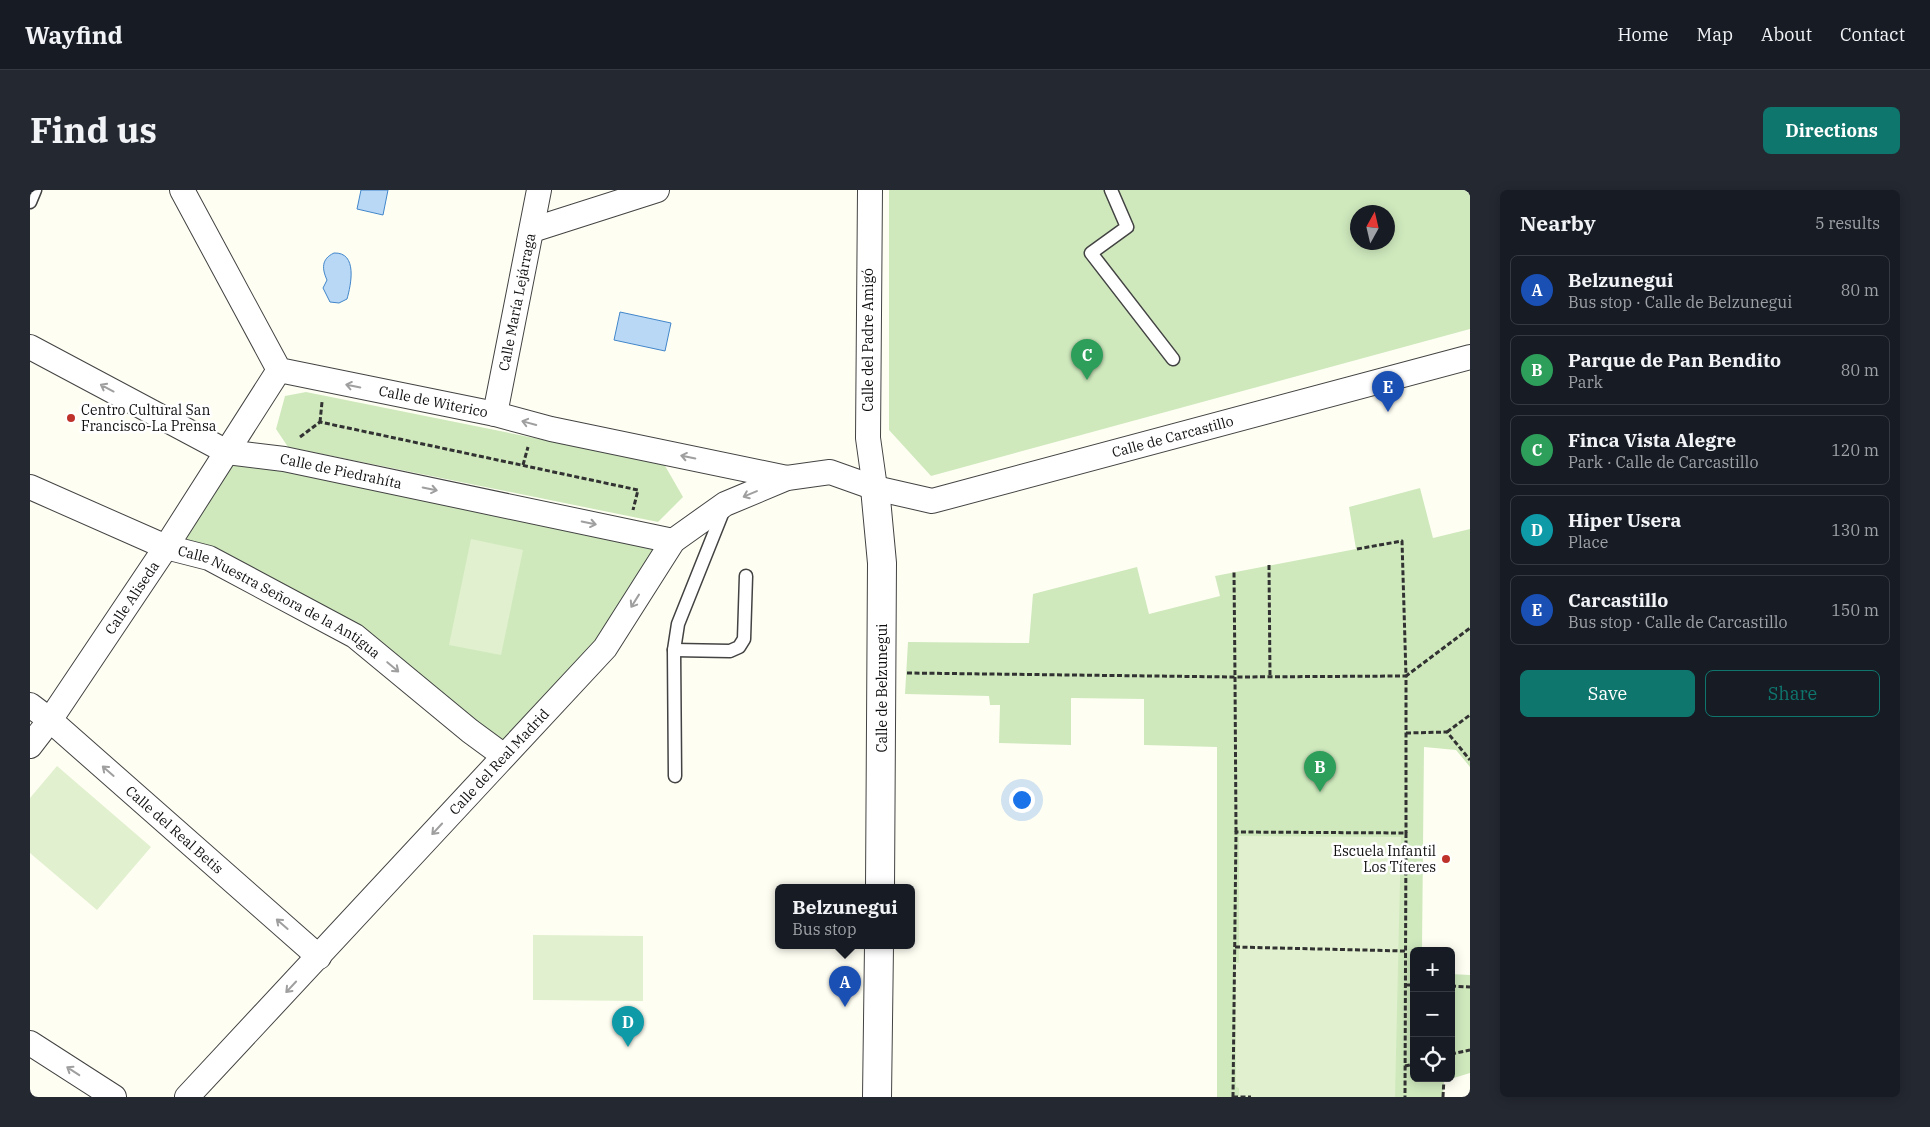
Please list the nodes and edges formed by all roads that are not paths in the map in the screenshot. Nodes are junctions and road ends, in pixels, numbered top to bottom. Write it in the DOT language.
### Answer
graph roads {
  1 [pos="35,190"];
  2 [pos="182,190"];
  3 [pos="539,190"];
  4 [pos="657,190"];
  5 [pos="870,190"];
  6 [pos="1111,190"];
  7 [pos="616,196"];
  8 [pos="30,202"];
  9 [pos="532,230"];
  10 [pos="30,347"];
  11 [pos="1470,357"];
  12 [pos="1173,359"];
  13 [pos="279,370"];
  14 [pos="495,414"];
  15 [pos="227,452"];
  16 [pos="830,472"];
  17 [pos="787,478"];
  18 [pos="30,487"];
  19 [pos="875,488"];
  20 [pos="725,504"];
  21 [pos="673,541"];
  22 [pos="166,547"];
  23 [pos="746,576"];
  24 [pos="674,650"];
  25 [pos="30,705"];
  26 [pos="50,720"];
  27 [pos="30,746"];
  28 [pos="504,756"];
  29 [pos="675,776"];
  30 [pos="880,884"];
  31 [pos="879,949"];
  32 [pos="319,957"];
  33 [pos="30,1043"];
  34 [pos="114,1097"];
  35 [pos="187,1097"];
  36 [pos="877,1097"];
  1 -- 8 [label="lane"];
  2 -- 13 [label="street"];
  3 -- 9 [label="street, Calle María Lejárraga"];
  4 -- 7 [label="street"];
  5 -- 19 [label="street, Calle del Padre Amigó"];
  6 -- 12 [label="lane"];
  7 -- 9 [label="street"];
  9 -- 14 [label="street, Calle María Lejárraga"];
  15 -- 10 [label="street, Calle de Piedrahíta, one-way"];
  11 -- 19 [label="street, Calle de Carcastillo"];
  14 -- 13 [label="street, Calle de Witerico, one-way"];
  13 -- 15 [label="street, Calle Aliseda"];
  17 -- 14 [label="street, Calle de Witerico, one-way"];
  15 -- 21 [label="street, Calle de Piedrahíta, one-way"];
  15 -- 22 [label="street, Calle Aliseda"];
  16 -- 17 [label="street, Calle del Real Madrid"];
  16 -- 19 [label="street, Calle de Carcastillo"];
  17 -- 20 [label="street, Calle del Real Madrid, one-way"];
  18 -- 22 [label="street, Calle Nuestra Señora de la Antigua"];
  19 -- 30 [label="street, Calle de Belzunegui"];
  20 -- 21 [label="street, Calle del Real Madrid"];
  20 -- 24 [label="lane"];
  21 -- 28 [label="street, Calle del Real Madrid, one-way"];
  22 -- 26 [label="street, Calle Aliseda"];
  22 -- 28 [label="street, Calle Nuestra Señora de la Antigua, one-way"];
  23 -- 24 [label="lane"];
  24 -- 29 [label="lane"];
  25 -- 26 [label="street, Calle del Real Betis"];
  26 -- 27 [label="street, Calle Aliseda"];
  32 -- 26 [label="street, Calle del Real Betis, one-way"];
  28 -- 32 [label="street, Calle del Real Madrid, one-way"];
  31 -- 36 [label="street"];
  32 -- 35 [label="street, Calle del Real Madrid, one-way"];
  34 -- 33 [label="street, one-way"];
}
